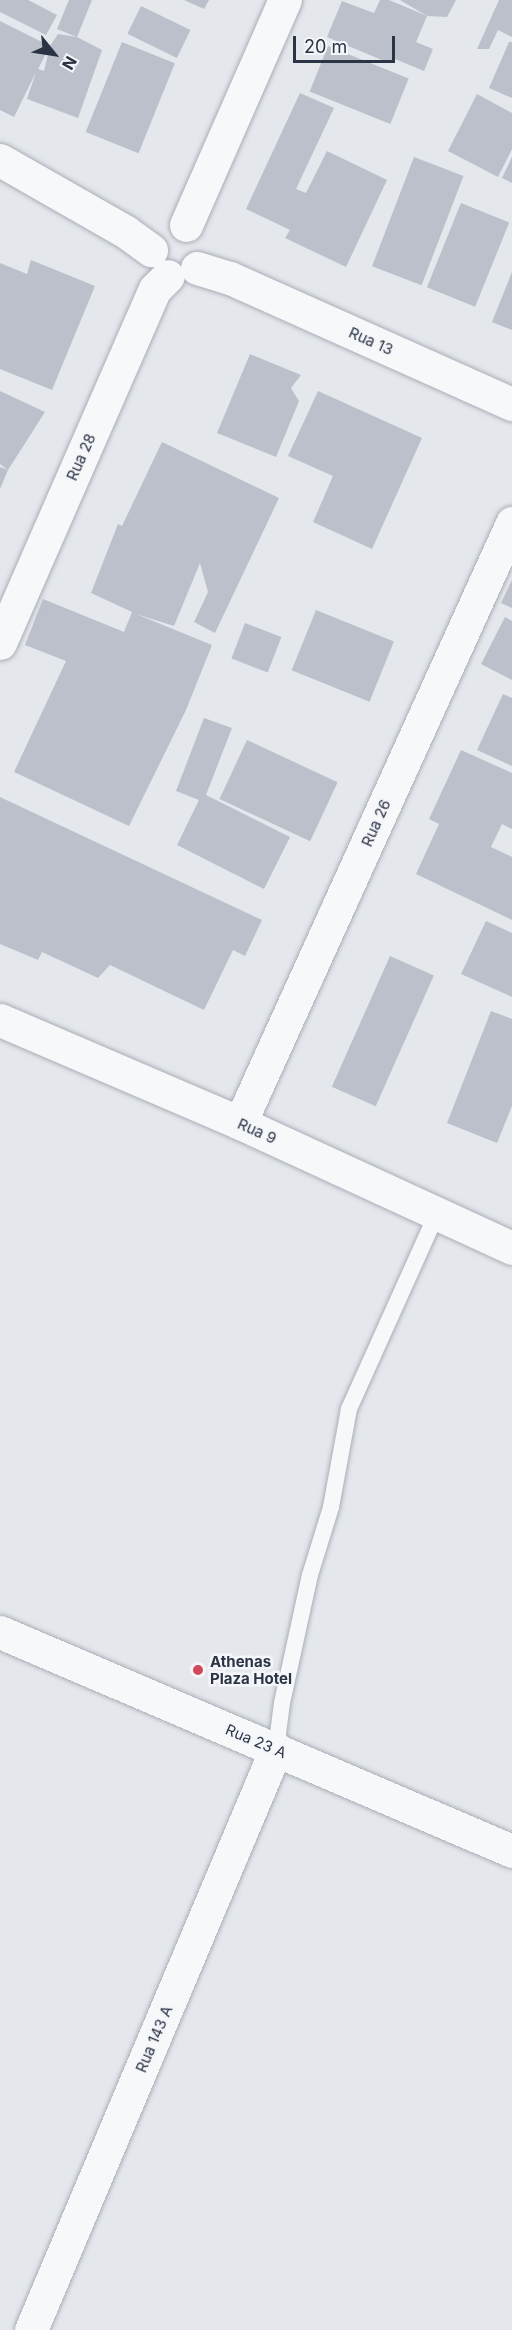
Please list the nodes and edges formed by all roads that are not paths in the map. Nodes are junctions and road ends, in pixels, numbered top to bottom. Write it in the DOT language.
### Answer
graph roads {
  1 [pos="285,0"];
  2 [pos="0,160"];
  3 [pos="170,248"];
  4 [pos="512,404"];
  5 [pos="512,523"];
  6 [pos="0,643"];
  7 [pos="0,1020"];
  8 [pos="240,1123"];
  9 [pos="437,1213"];
  10 [pos="512,1248"];
  11 [pos="0,1632"];
  12 [pos="276,1749"];
  13 [pos="512,1851"];
  14 [pos="31,2330"];
  1 -- 3 [label="street, Rua 28"];
  2 -- 3 [label="street, Rua 13"];
  3 -- 4 [label="street, Rua 13"];
  3 -- 6 [label="street, Rua 28"];
  5 -- 8 [label="street, Rua 26"];
  7 -- 8 [label="street, Rua 9"];
  8 -- 9 [label="street, Rua 9"];
  9 -- 10 [label="street, Rua 9"];
  9 -- 12 [label="lane"];
  11 -- 12 [label="street, Rua 23 A"];
  12 -- 13 [label="street, Rua 23 A"];
  12 -- 14 [label="street, Rua 143 A"];
}
